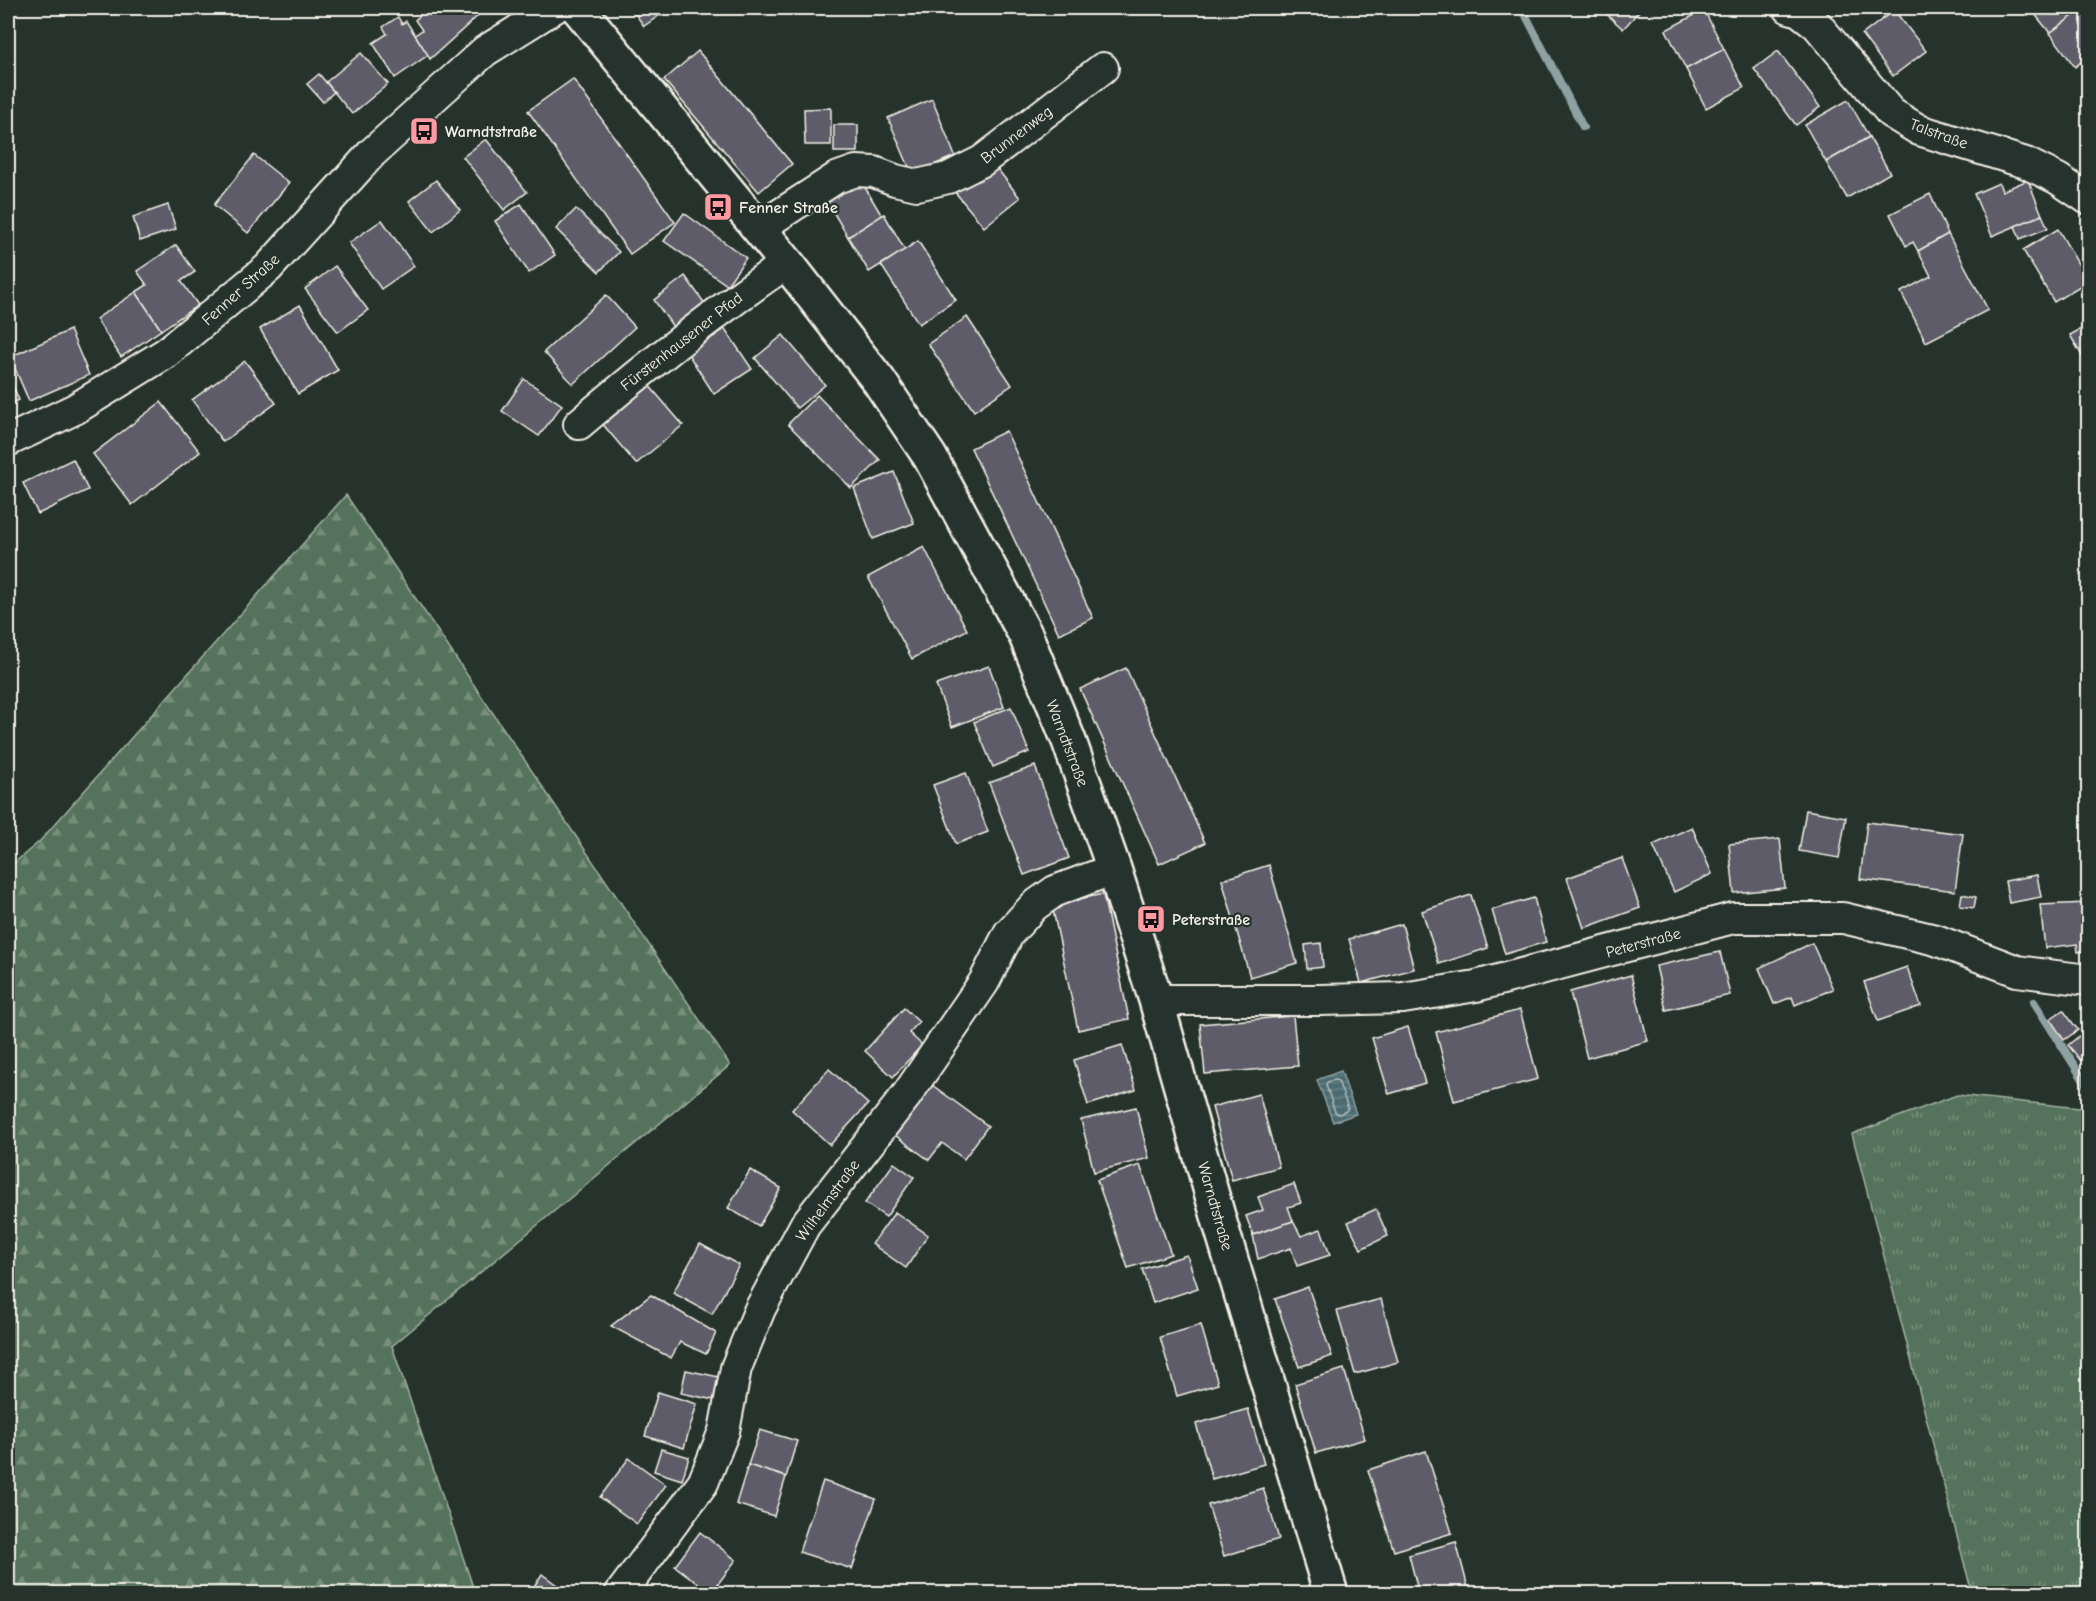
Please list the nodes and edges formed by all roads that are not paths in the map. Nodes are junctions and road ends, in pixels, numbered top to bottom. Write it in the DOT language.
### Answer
graph roads {
  1 [pos="554,8"];
  2 [pos="578,8"];
  3 [pos="1789,8"];
  4 [pos="1103,68"];
  5 [pos="2088,200"];
  6 [pos="759,228"];
  7 [pos="787,263"];
  8 [pos="579,424"];
  9 [pos="8,441"];
  10 [pos="1114,869"];
  11 [pos="2088,980"];
  12 [pos="1156,1000"];
  13 [pos="620,1593"];
  14 [pos="1331,1593"];
  1 -- 9 [label="street, Fenner Straße"];
  2 -- 6 [label="main road, Warndtstraße"];
  3 -- 5 [label="street, Talstraße"];
  4 -- 6 [label="street, Brunnenweg"];
  6 -- 7 [label="main road, Warndtstraße"];
  7 -- 8 [label="street, Fürstenhausener Pfad"];
  7 -- 10 [label="main road, Warndtstraße"];
  10 -- 12 [label="main road, Warndtstraße"];
  10 -- 13 [label="street, Wilhelmstraße"];
  11 -- 12 [label="street, Peterstraße"];
  12 -- 14 [label="main road, Warndtstraße"];
}
